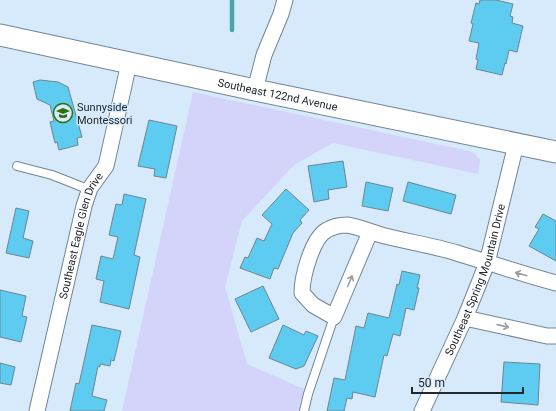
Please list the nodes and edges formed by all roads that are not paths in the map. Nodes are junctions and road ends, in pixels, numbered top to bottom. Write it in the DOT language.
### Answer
graph roads {
  1 [pos="285,0"];
  2 [pos="0,35"];
  3 [pos="129,63"];
  4 [pos="255,90"];
  5 [pos="516,144"];
  6 [pos="556,152"];
  7 [pos="17,166"];
  8 [pos="90,190"];
  9 [pos="370,232"];
  10 [pos="487,263"];
  11 [pos="556,283"];
  12 [pos="334,317"];
  13 [pos="465,318"];
  14 [pos="556,336"];
  15 [pos="38,411"];
  16 [pos="304,411"];
  17 [pos="422,411"];
  1 -- 4 [label="street"];
  2 -- 3 [label="main road, Southeast 122nd Avenue"];
  3 -- 4 [label="main road, Southeast 122nd Avenue"];
  3 -- 8 [label="street, Southeast Eagle Glen Drive"];
  4 -- 5 [label="main road, Southeast 122nd Avenue"];
  5 -- 6 [label="main road, Southeast 122nd Avenue"];
  5 -- 10 [label="street, Southeast Spring Mountain Drive"];
  7 -- 8 [label="lane"];
  8 -- 15 [label="street, Southeast Eagle Glen Drive"];
  9 -- 10 [label="street"];
  12 -- 9 [label="street, one-way"];
  9 -- 12 [label="street"];
  11 -- 10 [label="street, one-way"];
  10 -- 13 [label="street, Southeast Spring Mountain Drive"];
  12 -- 16 [label="lane"];
  13 -- 14 [label="street, one-way"];
  13 -- 17 [label="street, Southeast Spring Mountain Drive"];
}
